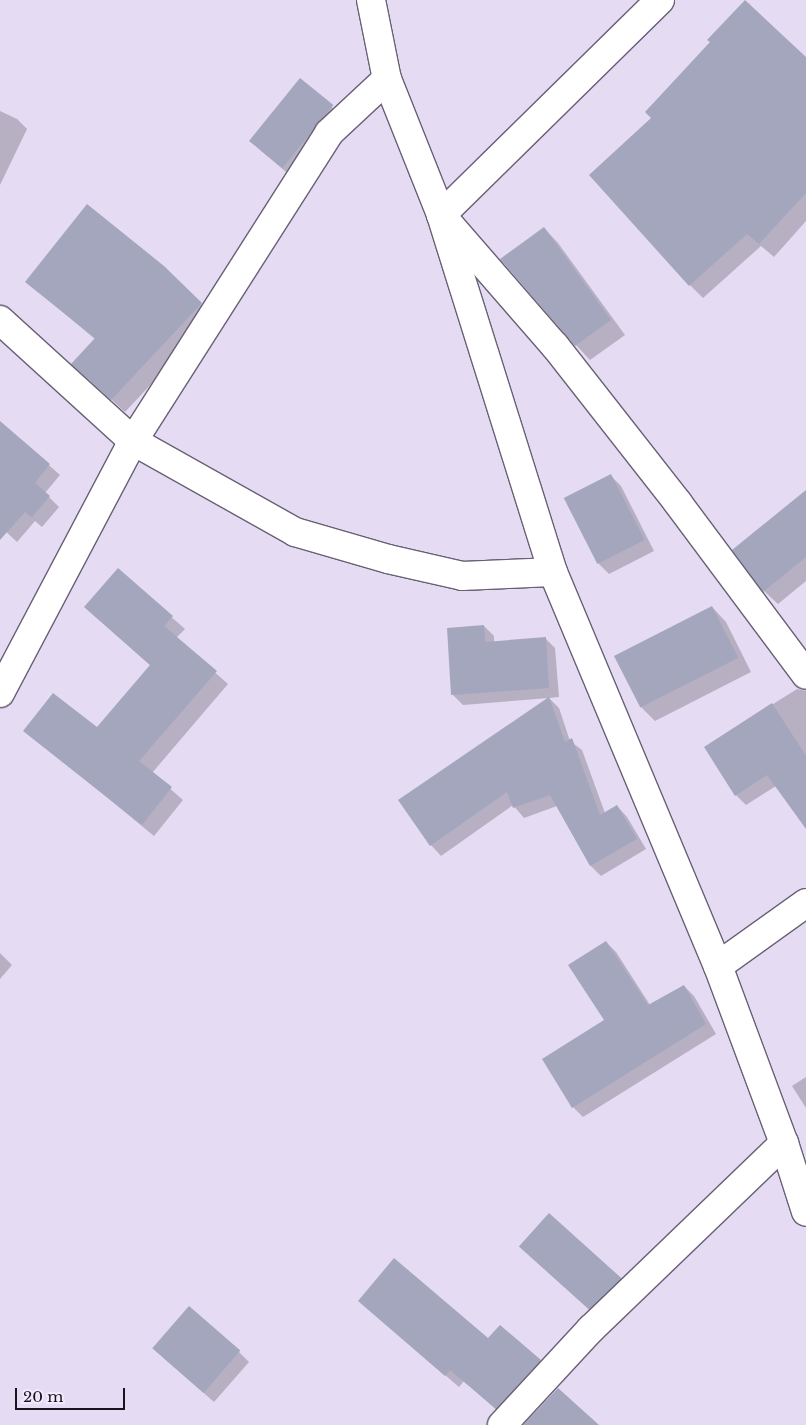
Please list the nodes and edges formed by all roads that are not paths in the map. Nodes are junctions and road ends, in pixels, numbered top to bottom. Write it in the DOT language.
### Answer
graph roads {
  1 [pos="371,0"];
  2 [pos="660,0"];
  3 [pos="387,79"];
  4 [pos="441,214"];
  5 [pos="0,320"];
  6 [pos="132,441"];
  7 [pos="552,572"];
  8 [pos="806,676"];
  9 [pos="0,693"];
  10 [pos="806,903"];
  11 [pos="718,966"];
  12 [pos="784,1143"];
  13 [pos="806,1212"];
  14 [pos="502,1425"];
  1 -- 3 [label="street"];
  2 -- 4 [label="street"];
  3 -- 4 [label="street"];
  3 -- 6 [label="street"];
  4 -- 7 [label="street"];
  4 -- 8 [label="street"];
  5 -- 6 [label="street"];
  6 -- 7 [label="street"];
  6 -- 9 [label="street"];
  7 -- 11 [label="street"];
  10 -- 11 [label="street"];
  11 -- 12 [label="street"];
  12 -- 13 [label="street"];
  12 -- 14 [label="street"];
}
